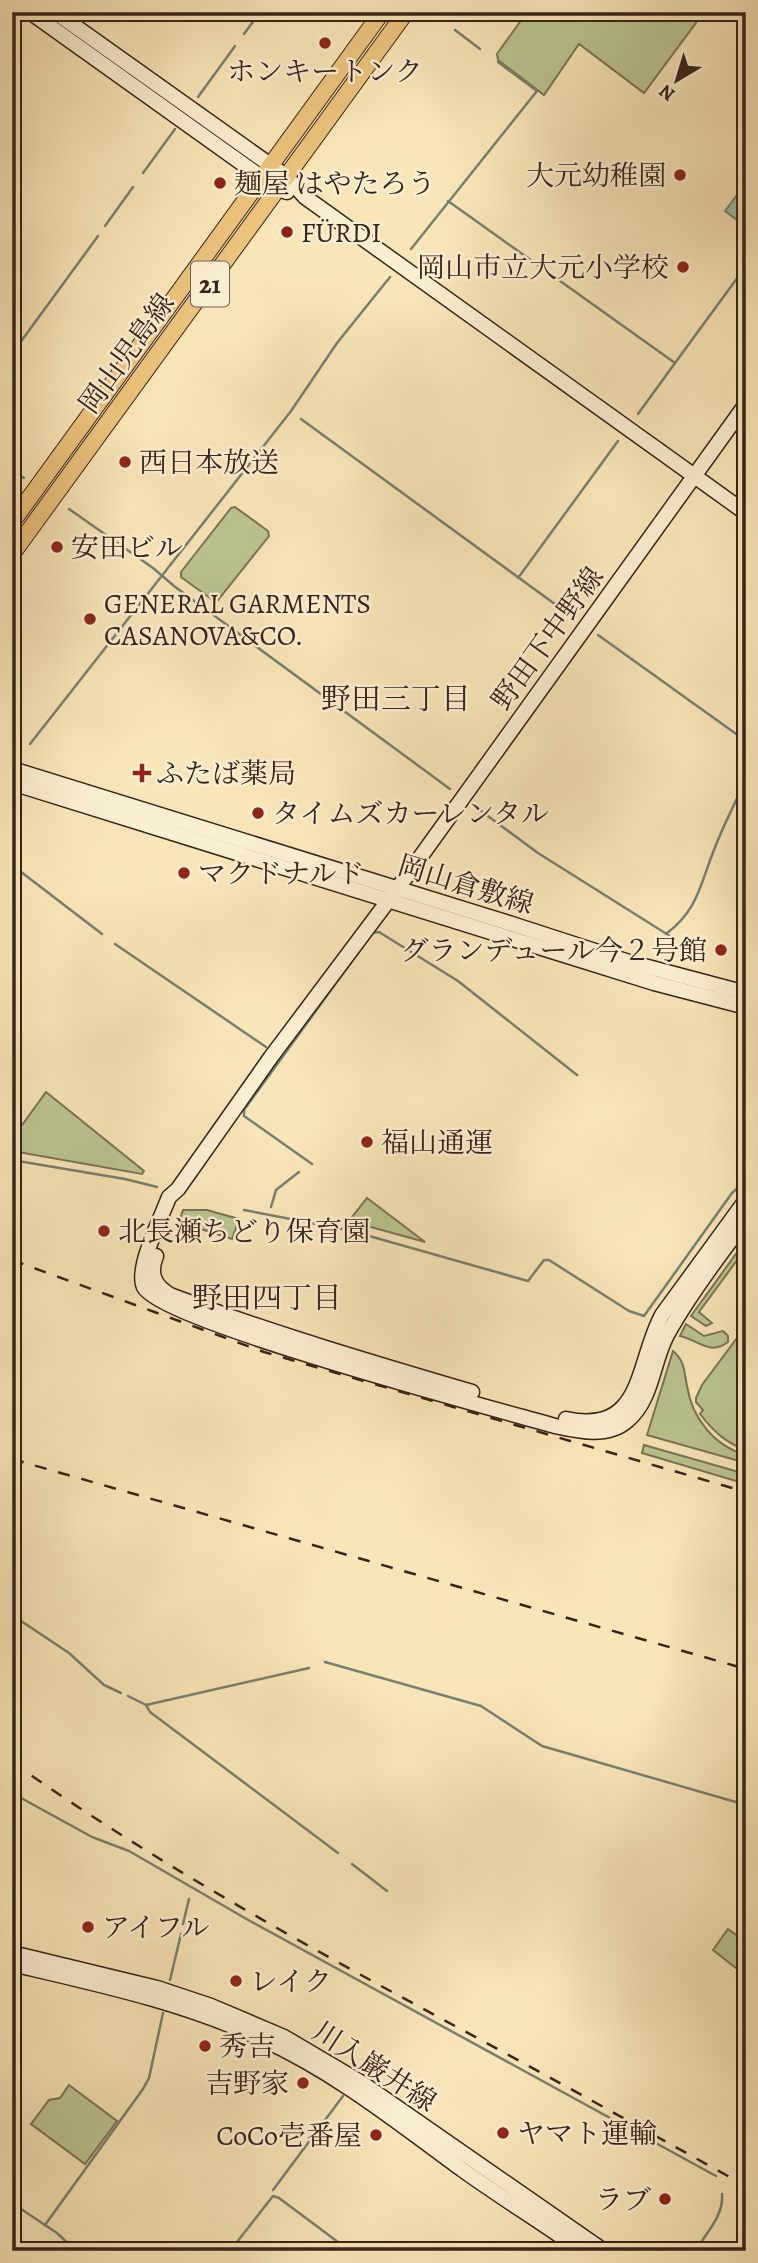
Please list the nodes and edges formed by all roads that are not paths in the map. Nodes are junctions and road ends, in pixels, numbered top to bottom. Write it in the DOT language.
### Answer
graph roads {
  1 [pos="30,12"];
  2 [pos="55,12"];
  3 [pos="382,12"];
  4 [pos="406,12"];
  5 [pos="267,172"];
  6 [pos="282,183"];
  7 [pos="746,404"];
  8 [pos="694,476"];
  9 [pos="746,513"];
  10 [pos="12,523"];
  11 [pos="12,554"];
  12 [pos="12,769"];
  13 [pos="12,783"];
  14 [pos="396,888"];
  15 [pos="387,900"];
  16 [pos="746,993"];
  17 [pos="746,1007"];
  18 [pos="178,1189"];
  19 [pos="746,1200"];
  20 [pos="746,1220"];
  21 [pos="12,1953"];
  22 [pos="12,1964"];
  23 [pos="582,2251"];
  24 [pos="604,2251"];
  1 -- 5 [label="street"];
  2 -- 5 [label="street"];
  3 -- 5 [label="main road, 岡山児島線 / 21"];
  4 -- 6 [label="main road, 岡山児島線 / 21"];
  5 -- 6 [label="street"];
  5 -- 10 [label="main road, 岡山児島線 / 21"];
  6 -- 8 [label="street"];
  6 -- 11 [label="main road, 岡山児島線 / 21"];
  7 -- 8 [label="street, 野田下中野線"];
  8 -- 9 [label="street"];
  8 -- 14 [label="street, 野田下中野線"];
  12 -- 14 [label="street, 岡山倉敷線"];
  13 -- 15 [label="street, 岡山倉敷線"];
  14 -- 15 [label="street, 野田下中野線"];
  14 -- 16 [label="street, 岡山倉敷線"];
  15 -- 17 [label="street, 岡山倉敷線"];
  15 -- 18 [label="street, 野田下中野線"];
  18 -- 19 [label="street"];
  18 -- 20 [label="street"];
  21 -- 24 [label="street, 川入巌井線"];
  22 -- 23 [label="street, 川入巌井線"];
}
